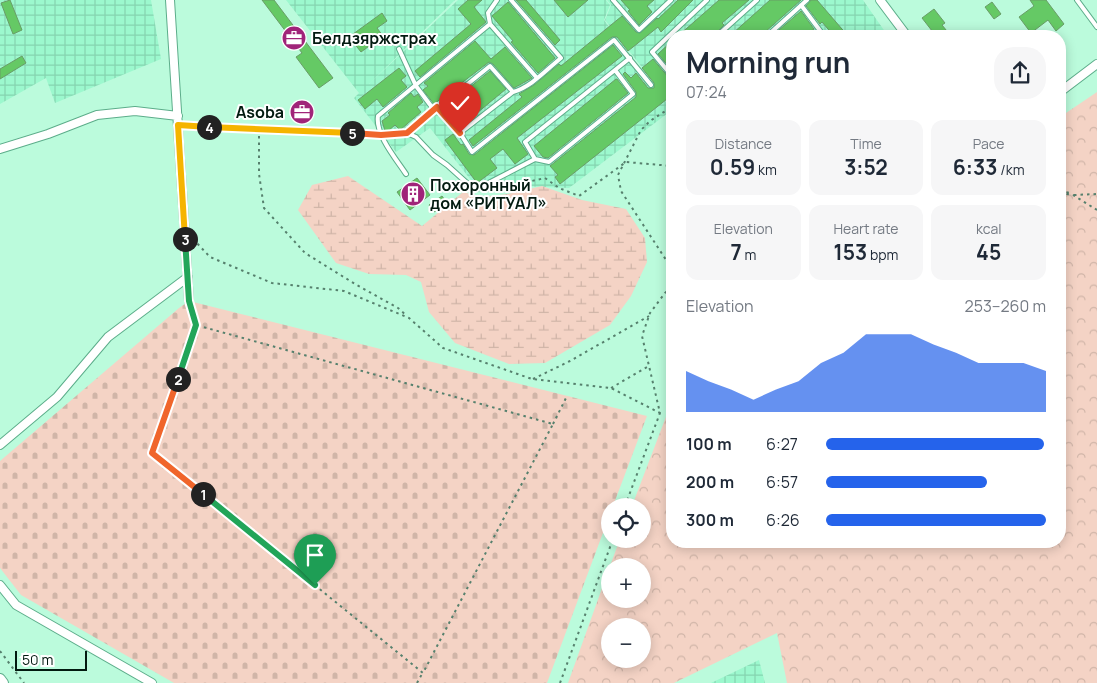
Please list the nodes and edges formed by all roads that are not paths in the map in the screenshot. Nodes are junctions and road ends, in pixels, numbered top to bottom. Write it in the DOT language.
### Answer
graph roads {
  1 [pos="170,0"];
  2 [pos="497,0"];
  3 [pos="511,0"];
  4 [pos="613,0"];
  5 [pos="671,0"];
  6 [pos="707,0"];
  7 [pos="757,0"];
  8 [pos="807,0"];
  9 [pos="880,0"];
  10 [pos="1077,0"];
  11 [pos="802,5"];
  12 [pos="490,24"];
  13 [pos="1097,27"];
  14 [pos="675,30"];
  15 [pos="724,30"];
  16 [pos="774,30"];
  17 [pos="820,30"];
  18 [pos="902,30"];
  19 [pos="666,39"];
  20 [pos="399,49"];
  21 [pos="630,58"];
  22 [pos="1097,64"];
  23 [pos="666,69"];
  24 [pos="615,70"];
  25 [pos="537,78"];
  26 [pos="651,85"];
  27 [pos="416,86"];
  28 [pos="1066,87"];
  29 [pos="513,92"];
  30 [pos="436,109"];
  31 [pos="178,116"];
  32 [pos="178,125"];
  33 [pos="407,133"];
  34 [pos="460,133"];
  35 [pos="381,135"];
  36 [pos="0,149"];
  37 [pos="536,159"];
  38 [pos="406,174"];
  39 [pos="188,277"];
  40 [pos="189,301"];
  41 [pos="0,445"];
  42 [pos="0,585"];
  43 [pos="0,679"];
  44 [pos="3,683"];
  45 [pos="152,683"];
  1 -- 31 [label="street"];
  2 -- 12 [label="lane"];
  3 -- 25 [label="lane"];
  4 -- 5 [label="lane"];
  6 -- 14 [label="lane"];
  7 -- 15 [label="lane"];
  8 -- 11 [label="lane"];
  9 -- 18 [label="street"];
  10 -- 13 [label="lane"];
  11 -- 16 [label="lane"];
  11 -- 17 [label="lane"];
  12 -- 25 [label="lane"];
  12 -- 27 [label="lane"];
  19 -- 23 [label="lane"];
  20 -- 27 [label="lane"];
  21 -- 24 [label="lane"];
  21 -- 26 [label="lane"];
  21 -- 34 [label="lane"];
  22 -- 28 [label="street"];
  24 -- 37 [label="lane"];
  24 -- 37 [label="lane"];
  25 -- 29 [label="lane"];
  27 -- 30 [label="lane"];
  27 -- 35 [label="lane"];
  29 -- 30 [label="lane"];
  29 -- 34 [label="lane"];
  30 -- 33 [label="lane"];
  30 -- 34 [label="lane"];
  31 -- 32 [label="street"];
  31 -- 36 [label="street"];
  32 -- 35 [label="lane"];
  32 -- 39 [label="street"];
  33 -- 35 [label="lane"];
  33 -- 37 [label="lane"];
  35 -- 38 [label="lane"];
  39 -- 40 [label="street"];
  39 -- 41 [label="street"];
  42 -- 45 [label="street"];
  43 -- 44 [label="main road"];
}
